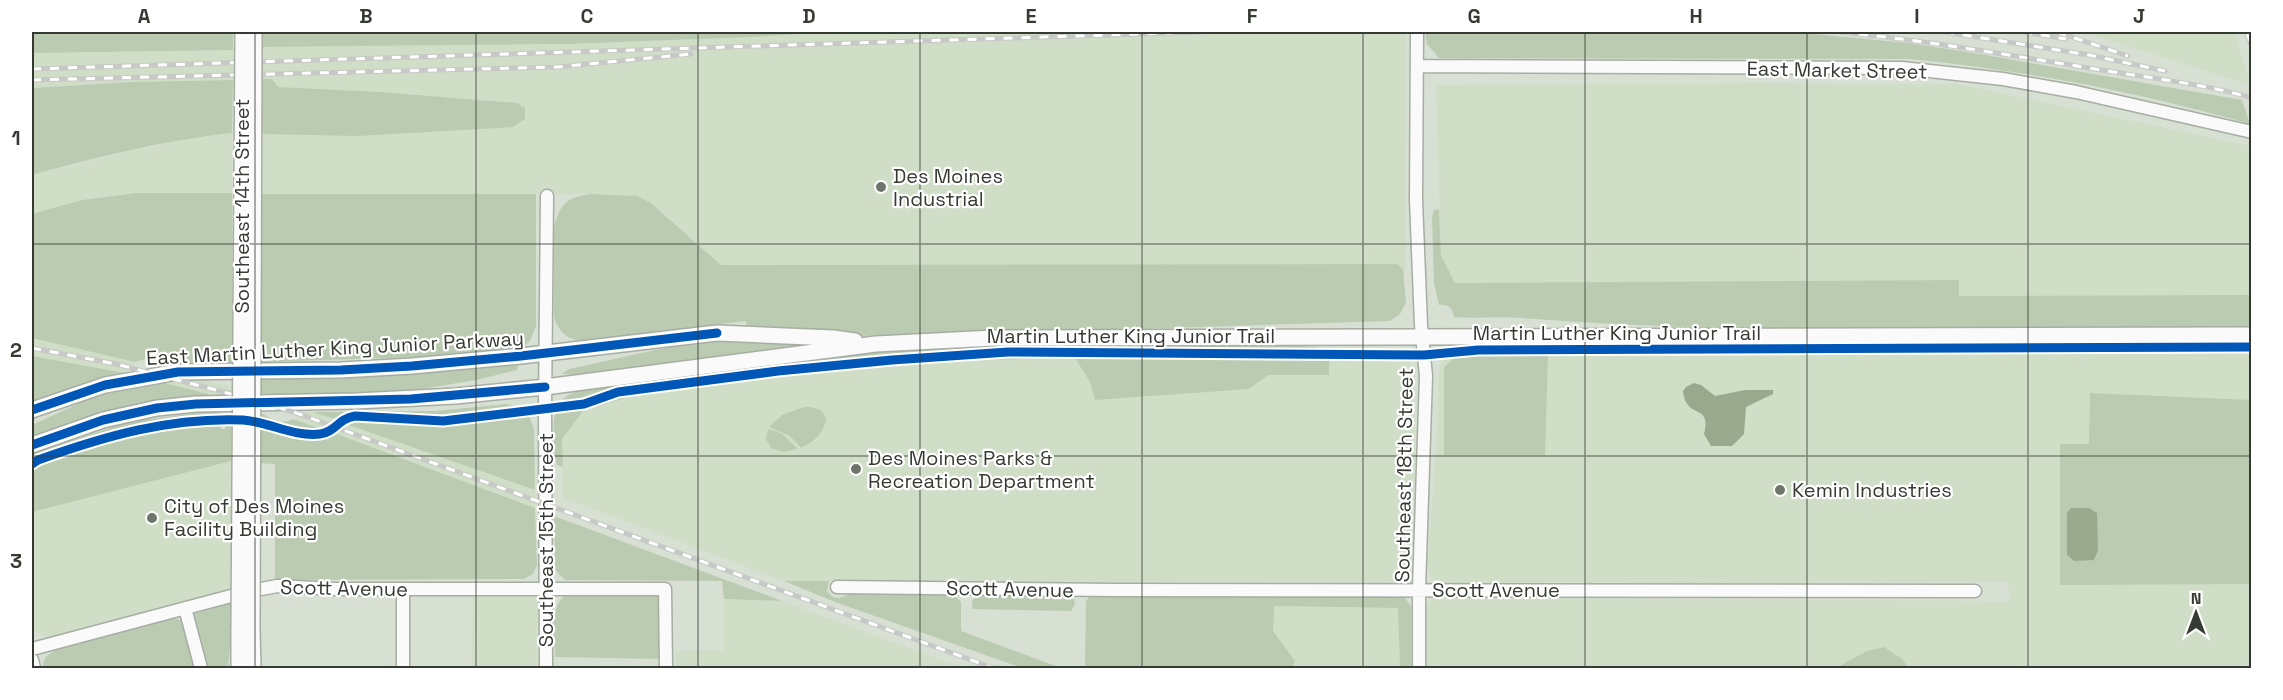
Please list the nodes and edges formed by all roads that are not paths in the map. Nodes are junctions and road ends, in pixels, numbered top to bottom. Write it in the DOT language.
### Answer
graph roads {
  1 [pos="243,32"];
  2 [pos="254,32"];
  3 [pos="1417,32"];
  4 [pos="1417,66"];
  5 [pos="2252,132"];
  6 [pos="547,196"];
  7 [pos="2252,335"];
  8 [pos="1422,338"];
  9 [pos="876,344"];
  10 [pos="545,353"];
  11 [pos="545,387"];
  12 [pos="32,410"];
  13 [pos="32,445"];
  14 [pos="837,587"];
  15 [pos="403,589"];
  16 [pos="1419,589"];
  17 [pos="546,590"];
  18 [pos="1975,591"];
  19 [pos="185,608"];
  20 [pos="246,629"];
  21 [pos="32,649"];
  22 [pos="32,660"];
  23 [pos="34,669"];
  24 [pos="201,669"];
  25 [pos="239,669"];
  26 [pos="253,669"];
  27 [pos="403,669"];
  28 [pos="546,669"];
  29 [pos="666,669"];
  30 [pos="1419,669"];
  1 -- 20 [label="main road, Southeast 14th Street, bridge"];
  2 -- 20 [label="main road, Southeast 14th Street, bridge"];
  3 -- 4 [label="street, Southeast 18th Street"];
  4 -- 5 [label="street, East Market Street"];
  4 -- 8 [label="street, Southeast 18th Street"];
  6 -- 10 [label="street, Southeast 15th Street"];
  7 -- 8 [label="main road, East Martin Luther King Junior Parkway"];
  8 -- 9 [label="main road, East Martin Luther King Junior Parkway"];
  8 -- 16 [label="street, Southeast 18th Street"];
  9 -- 10 [label="main road, East Martin Luther King Junior Parkway"];
  9 -- 11 [label="main road, East Martin Luther King Junior Parkway"];
  10 -- 11 [label="street, Southeast 15th Street"];
  10 -- 12 [label="main road, East Martin Luther King Junior Parkway"];
  11 -- 13 [label="main road, East Martin Luther King Junior Parkway"];
  11 -- 17 [label="street, Southeast 15th Street"];
  14 -- 16 [label="street, Scott Avenue"];
  15 -- 17 [label="street, Scott Avenue"];
  15 -- 19 [label="street, Scott Avenue"];
  15 -- 27 [label="street"];
  16 -- 18 [label="street, Scott Avenue"];
  16 -- 30 [label="street, Southeast 18th Street"];
  17 -- 28 [label="street, Southeast 15th Street"];
  17 -- 29 [label="street, Scott Avenue"];
  19 -- 21 [label="street, Scott Avenue"];
  19 -- 24 [label="street"];
  20 -- 25 [label="main road, Southeast 14th Street"];
  20 -- 26 [label="main road, Southeast 14th Street"];
  22 -- 23 [label="street"];
}
